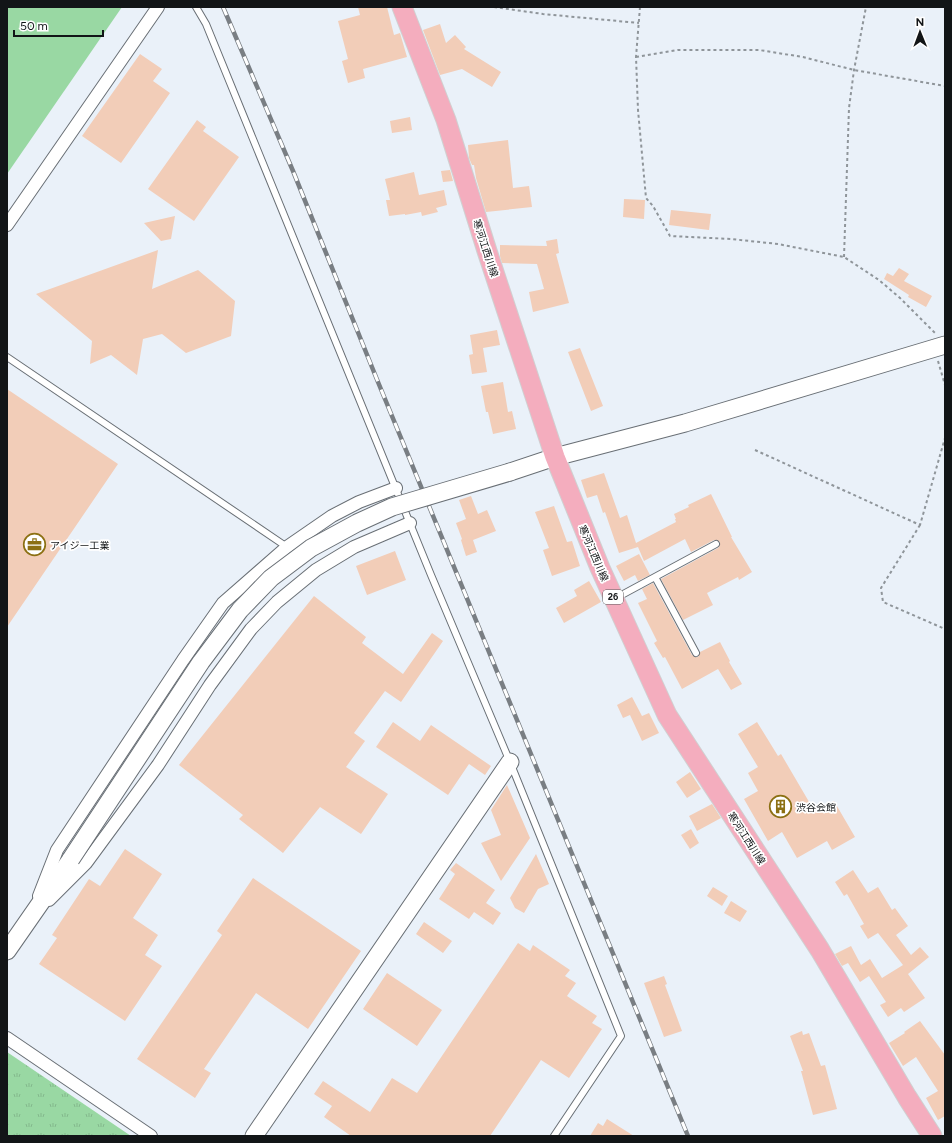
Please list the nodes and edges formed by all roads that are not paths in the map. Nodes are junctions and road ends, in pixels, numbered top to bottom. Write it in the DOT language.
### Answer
graph roads {
  1 [pos="158,7"];
  2 [pos="196,7"];
  3 [pos="402,7"];
  4 [pos="7,225"];
  5 [pos="939,344"];
  6 [pos="7,357"];
  7 [pos="556,457"];
  8 [pos="396,488"];
  9 [pos="410,523"];
  10 [pos="716,544"];
  11 [pos="287,547"];
  12 [pos="655,577"];
  13 [pos="614,599"];
  14 [pos="696,653"];
  15 [pos="510,762"];
  16 [pos="30,920"];
  17 [pos="7,951"];
  18 [pos="7,1038"];
  19 [pos="151,1136"];
  20 [pos="254,1136"];
  21 [pos="554,1136"];
  22 [pos="932,1136"];
  1 -- 4 [label="street"];
  2 -- 8 [label="lane"];
  3 -- 7 [label="main road, 寒河江西川線 / 26"];
  5 -- 7 [label="street"];
  6 -- 11 [label="lane"];
  7 -- 13 [label="main road, 寒河江西川線 / 26"];
  7 -- 16 [label="street, bridge"];
  8 -- 9 [label="lane"];
  8 -- 11 [label="street"];
  9 -- 15 [label="lane"];
  9 -- 16 [label="street"];
  10 -- 12 [label="lane"];
  11 -- 16 [label="street"];
  12 -- 13 [label="lane"];
  12 -- 14 [label="lane"];
  13 -- 22 [label="main road, 寒河江西川線 / 26"];
  15 -- 20 [label="street"];
  15 -- 21 [label="lane"];
  16 -- 17 [label="street"];
  18 -- 19 [label="street"];
}
